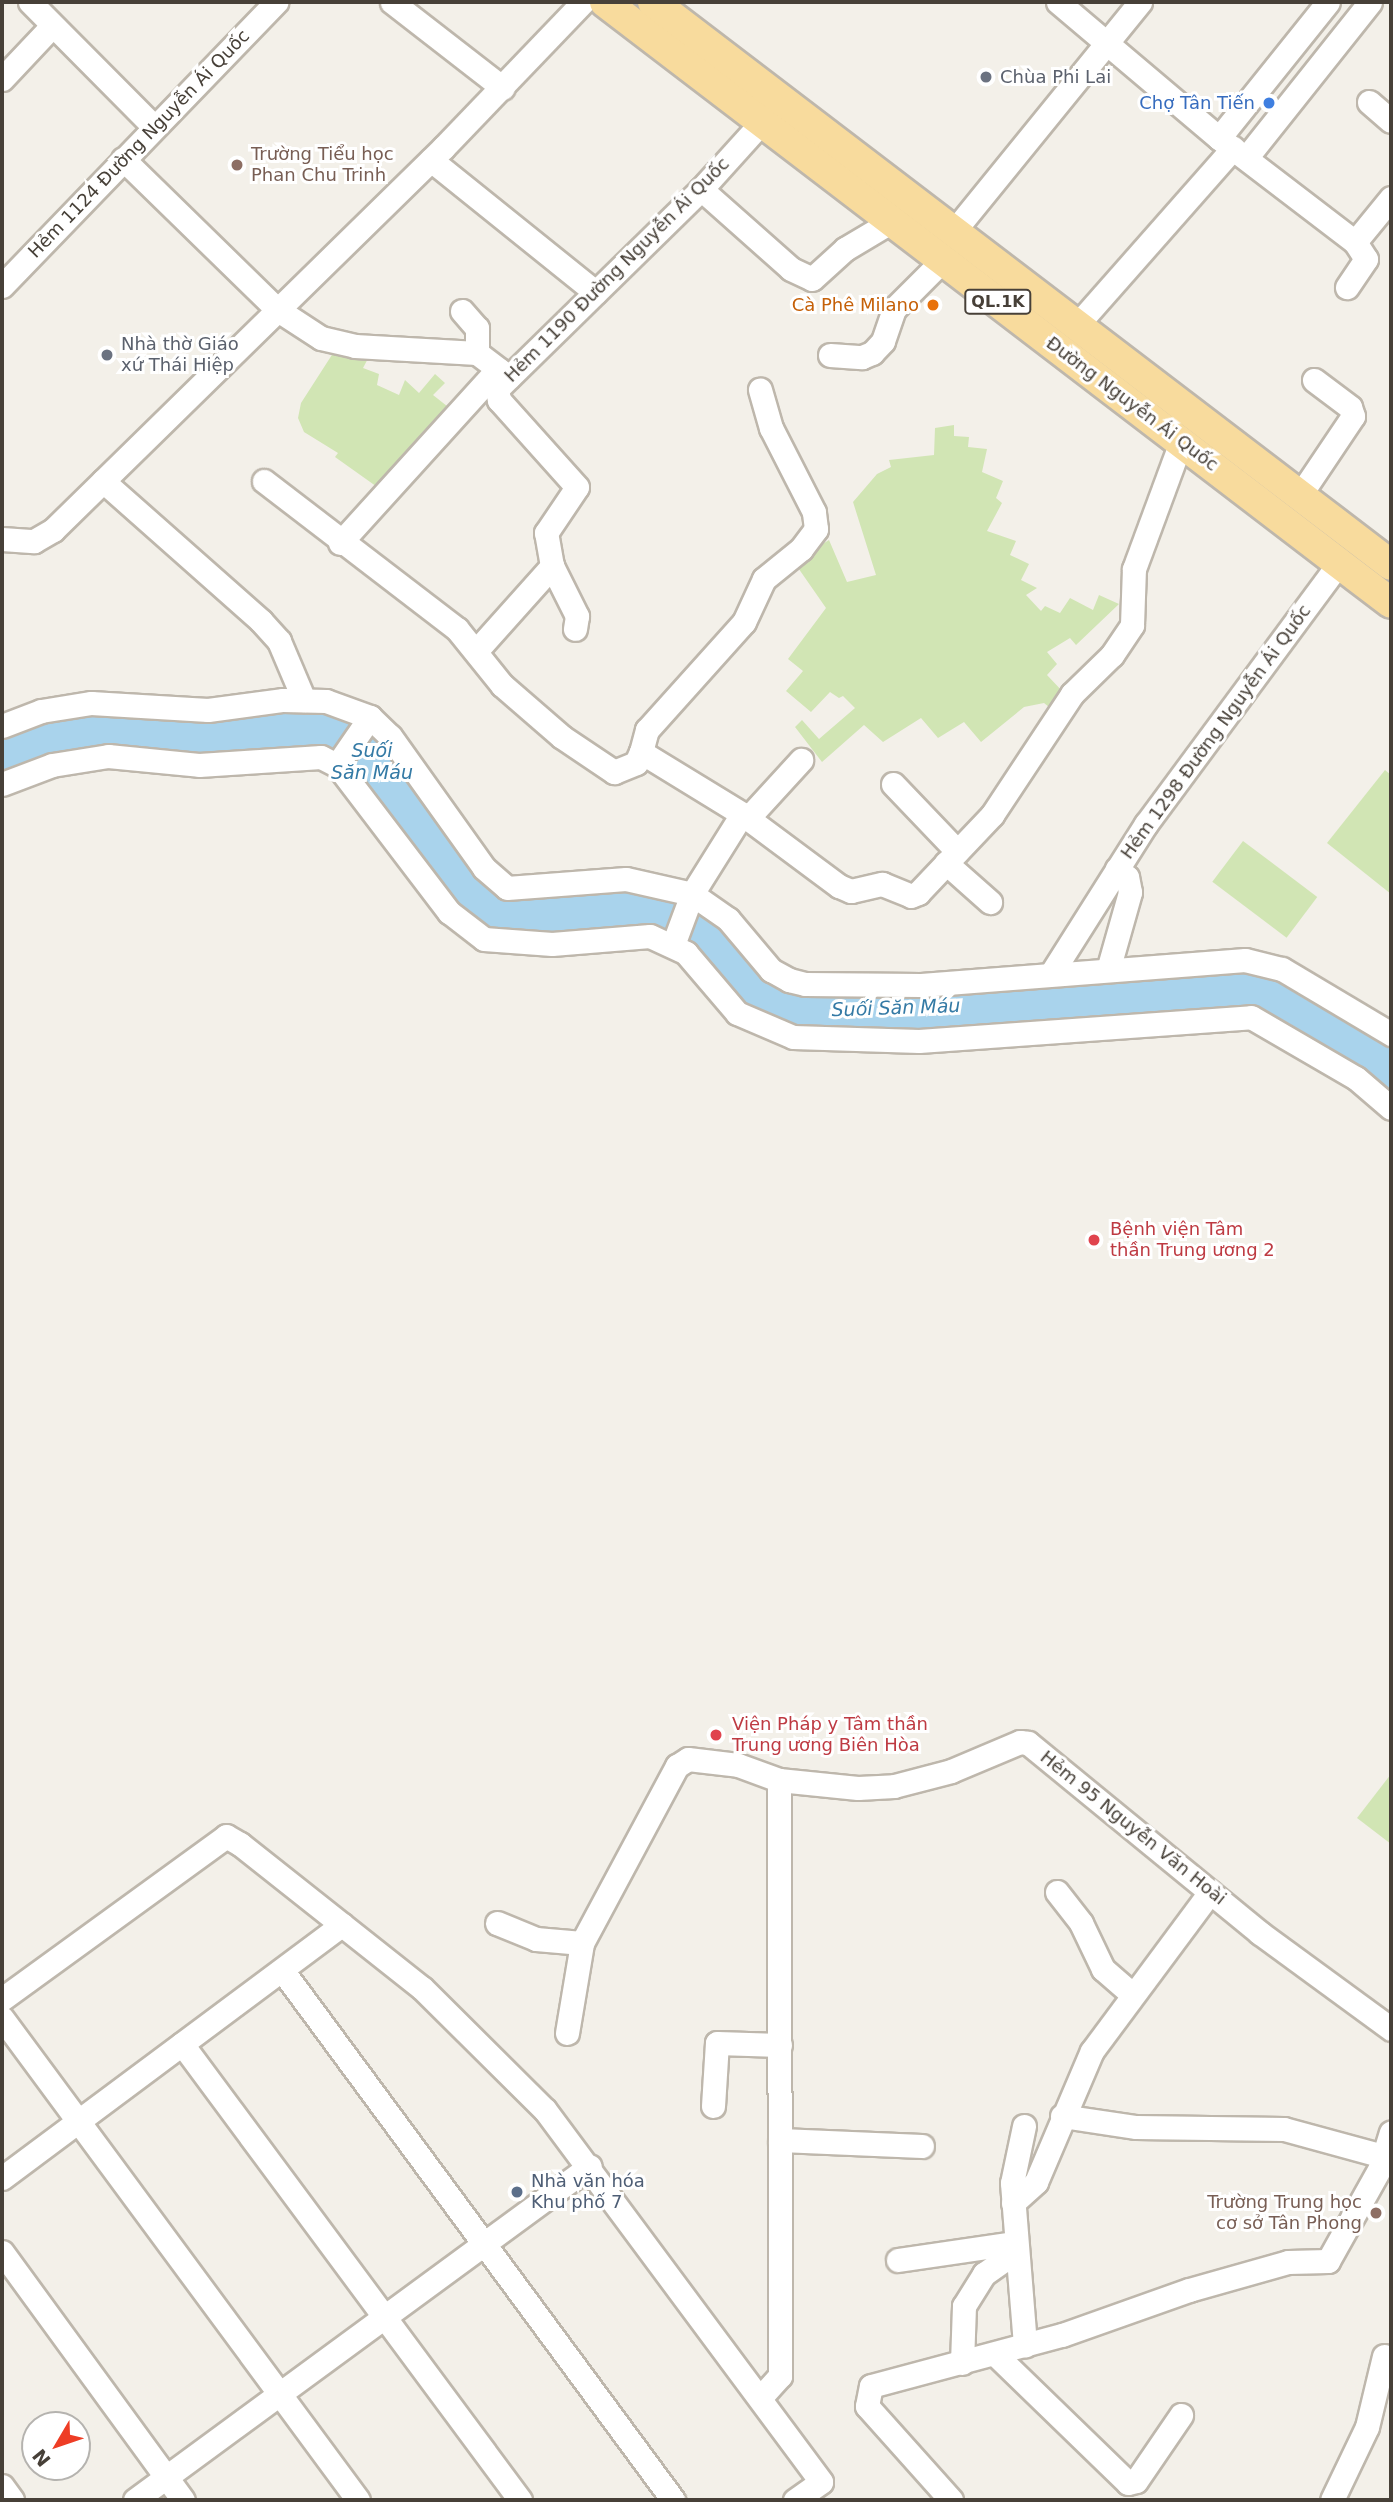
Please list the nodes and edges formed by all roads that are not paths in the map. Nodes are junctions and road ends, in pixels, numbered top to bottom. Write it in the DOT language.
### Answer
graph roads {
  1 [pos="30,2"];
  2 [pos="276,2"];
  3 [pos="392,2"];
  4 [pos="583,2"];
  5 [pos="605,2"];
  6 [pos="653,2"];
  7 [pos="1058,2"];
  8 [pos="1140,2"];
  9 [pos="1328,2"];
  10 [pos="1370,2"];
  11 [pos="52,26"];
  12 [pos="1108,41"];
  13 [pos="2,79"];
  14 [pos="503,88"];
  15 [pos="1369,102"];
  16 [pos="1391,121"];
  17 [pos="762,122"];
  18 [pos="154,127"];
  19 [pos="1233,148"];
  20 [pos="123,159"];
  21 [pos="431,160"];
  22 [pos="701,190"];
  23 [pos="1391,198"];
  24 [pos="892,221"];
  25 [pos="954,231"];
  26 [pos="1355,242"];
  27 [pos="943,260"];
  28 [pos="2,286"];
  29 [pos="1347,288"];
  30 [pos="594,292"];
  31 [pos="278,310"];
  32 [pos="462,311"];
  33 [pos="1077,325"];
  34 [pos="477,353"];
  35 [pos="830,355"];
  36 [pos="503,373"];
  37 [pos="1314,380"];
  38 [pos="760,390"];
  39 [pos="1181,442"];
  40 [pos="103,481"];
  41 [pos="264,481"];
  42 [pos="1300,495"];
  43 [pos="2,539"];
  44 [pos="340,543"];
  45 [pos="1339,563"];
  46 [pos="1391,565"];
  47 [pos="552,566"];
  48 [pos="1391,603"];
  49 [pos="575,629"];
  50 [pos="477,650"];
  51 [pos="304,700"];
  52 [pos="370,717"];
  53 [pos="2,726"];
  54 [pos="641,752"];
  55 [pos="801,760"];
  56 [pos="337,765"];
  57 [pos="894,783"];
  58 [pos="2,784"];
  59 [pos="745,816"];
  60 [pos="952,857"];
  61 [pos="1117,869"];
  62 [pos="692,894"];
  63 [pos="990,902"];
  64 [pos="673,945"];
  65 [pos="1108,970"];
  66 [pos="1051,974"];
  67 [pos="1391,1034"];
  68 [pos="1388,1102"];
  69 [pos="779,1780"];
  70 [pos="1057,1892"];
  71 [pos="1210,1892"];
  72 [pos="497,1923"];
  73 [pos="342,1925"];
  74 [pos="582,1943"];
  75 [pos="282,1970"];
  76 [pos="1131,1993"];
  77 [pos="2,1999"];
  78 [pos="2,2018"];
  79 [pos="1391,2029"];
  80 [pos="567,2033"];
  81 [pos="182,2044"];
  82 [pos="780,2045"];
  83 [pos="713,2106"];
  84 [pos="1062,2116"];
  85 [pos="78,2122"];
  86 [pos="1024,2126"];
  87 [pos="1391,2133"];
  88 [pos="780,2140"];
  89 [pos="922,2146"];
  90 [pos="1383,2156"];
  91 [pos="590,2166"];
  92 [pos="2,2178"];
  93 [pos="1013,2203"];
  94 [pos="484,2244"];
  95 [pos="1014,2248"];
  96 [pos="2,2252"];
  97 [pos="898,2260"];
  98 [pos="384,2318"];
  99 [pos="1025,2345"];
  100 [pos="995,2354"];
  101 [pos="1384,2356"];
  102 [pos="962,2363"];
  103 [pos="280,2394"];
  104 [pos="760,2398"];
  105 [pos="1181,2415"];
  106 [pos="1382,2415"];
  107 [pos="166,2477"];
  108 [pos="2,2486"];
  109 [pos="12,2500"];
  110 [pos="135,2500"];
  111 [pos="183,2500"];
  112 [pos="358,2500"];
  113 [pos="520,2500"];
  114 [pos="673,2500"];
  115 [pos="795,2500"];
  116 [pos="951,2500"];
  117 [pos="1332,2500"];
  1 -- 11 [label="street"];
  2 -- 18 [label="street, Hẻm 1124 Đường Nguyễn Ái Quốc"];
  3 -- 14 [label="street"];
  4 -- 14 [label="street"];
  5 -- 17 [label="main road, Đường Nguyễn Ái Quốc / QL.1K"];
  6 -- 25 [label="main road, Đường Nguyễn Ái Quốc / QL.1K"];
  7 -- 12 [label="street"];
  8 -- 12 [label="street"];
  9 -- 19 [label="street"];
  10 -- 19 [label="street"];
  11 -- 13 [label="street"];
  11 -- 18 [label="street"];
  12 -- 19 [label="street"];
  12 -- 25 [label="street"];
  14 -- 21 [label="street"];
  15 -- 16 [label="street"];
  17 -- 22 [label="street, Hẻm 1190 Đường Nguyễn Ái Quốc"];
  17 -- 24 [label="main road, Đường Nguyễn Ái Quốc / QL.1K"];
  18 -- 20 [label="street, Hẻm 1124 Đường Nguyễn Ái Quốc"];
  19 -- 26 [label="street"];
  19 -- 33 [label="street"];
  20 -- 28 [label="street, Hẻm 1124 Đường Nguyễn Ái Quốc"];
  20 -- 31 [label="street"];
  21 -- 30 [label="street"];
  21 -- 31 [label="street"];
  22 -- 24 [label="street"];
  22 -- 30 [label="street, Hẻm 1190 Đường Nguyễn Ái Quốc"];
  23 -- 26 [label="street"];
  24 -- 27 [label="main road, Đường Nguyễn Ái Quốc / QL.1K"];
  25 -- 33 [label="main road, Đường Nguyễn Ái Quốc / QL.1K"];
  26 -- 29 [label="street"];
  27 -- 35 [label="street"];
  27 -- 39 [label="main road, Đường Nguyễn Ái Quốc / QL.1K"];
  30 -- 36 [label="street, Hẻm 1190 Đường Nguyễn Ái Quốc"];
  31 -- 34 [label="street"];
  31 -- 40 [label="street"];
  32 -- 34 [label="street"];
  33 -- 42 [label="main road, Đường Nguyễn Ái Quốc / QL.1K"];
  34 -- 36 [label="street"];
  36 -- 44 [label="street"];
  36 -- 47 [label="street, Hẻm 1190 Đường Nguyễn Ái Quốc"];
  37 -- 42 [label="street"];
  38 -- 54 [label="street"];
  39 -- 45 [label="main road, Đường Nguyễn Ái Quốc / QL.1K"];
  39 -- 60 [label="street"];
  40 -- 43 [label="street"];
  40 -- 51 [label="street"];
  41 -- 44 [label="street"];
  42 -- 46 [label="main road, Đường Nguyễn Ái Quốc / QL.1K"];
  44 -- 50 [label="street"];
  45 -- 48 [label="main road, Đường Nguyễn Ái Quốc / QL.1K"];
  45 -- 61 [label="street, Hẻm 1298 Đường Nguyễn Ái Quốc"];
  47 -- 49 [label="street"];
  47 -- 50 [label="street"];
  50 -- 54 [label="street"];
  51 -- 52 [label="street"];
  51 -- 53 [label="street"];
  52 -- 56 [label="street"];
  52 -- 62 [label="street"];
  54 -- 59 [label="street"];
  55 -- 59 [label="street"];
  56 -- 58 [label="street"];
  56 -- 64 [label="street"];
  57 -- 60 [label="street"];
  59 -- 60 [label="street"];
  59 -- 62 [label="street"];
  60 -- 63 [label="street"];
  61 -- 65 [label="street"];
  61 -- 66 [label="street, Hẻm 1298 Đường Nguyễn Ái Quốc"];
  62 -- 64 [label="street"];
  62 -- 66 [label="street"];
  64 -- 68 [label="street"];
  65 -- 66 [label="street"];
  65 -- 67 [label="street"];
  69 -- 71 [label="street, Hẻm 95 Nguyễn Văn Hoài"];
  69 -- 74 [label="street, Hẻm 95 Nguyễn Văn Hoài"];
  69 -- 82 [label="street"];
  70 -- 76 [label="street"];
  71 -- 76 [label="street"];
  71 -- 79 [label="street, Hẻm 95 Nguyễn Văn Hoài"];
  72 -- 74 [label="street"];
  73 -- 75 [label="street"];
  73 -- 77 [label="street"];
  73 -- 91 [label="street"];
  74 -- 80 [label="street"];
  75 -- 81 [label="street"];
  75 -- 94 [label="street"];
  76 -- 84 [label="street"];
  78 -- 85 [label="street"];
  81 -- 85 [label="street"];
  81 -- 98 [label="street"];
  82 -- 83 [label="street"];
  82 -- 88 [label="street"];
  84 -- 90 [label="street"];
  84 -- 93 [label="street"];
  85 -- 92 [label="street"];
  85 -- 103 [label="street"];
  86 -- 93 [label="street"];
  87 -- 90 [label="street"];
  88 -- 89 [label="street"];
  88 -- 104 [label="street"];
  90 -- 99 [label="street"];
  91 -- 94 [label="street"];
  91 -- 104 [label="street"];
  93 -- 95 [label="street"];
  94 -- 98 [label="street"];
  94 -- 114 [label="street"];
  95 -- 97 [label="street"];
  95 -- 99 [label="street"];
  95 -- 102 [label="street"];
  96 -- 107 [label="street"];
  98 -- 103 [label="street"];
  98 -- 113 [label="street"];
  99 -- 100 [label="street"];
  100 -- 102 [label="street"];
  100 -- 105 [label="street"];
  101 -- 106 [label="street"];
  102 -- 116 [label="street"];
  103 -- 107 [label="street"];
  103 -- 112 [label="street"];
  104 -- 115 [label="street"];
  106 -- 117 [label="street"];
  107 -- 110 [label="street"];
  107 -- 111 [label="street"];
  108 -- 109 [label="street"];
}
